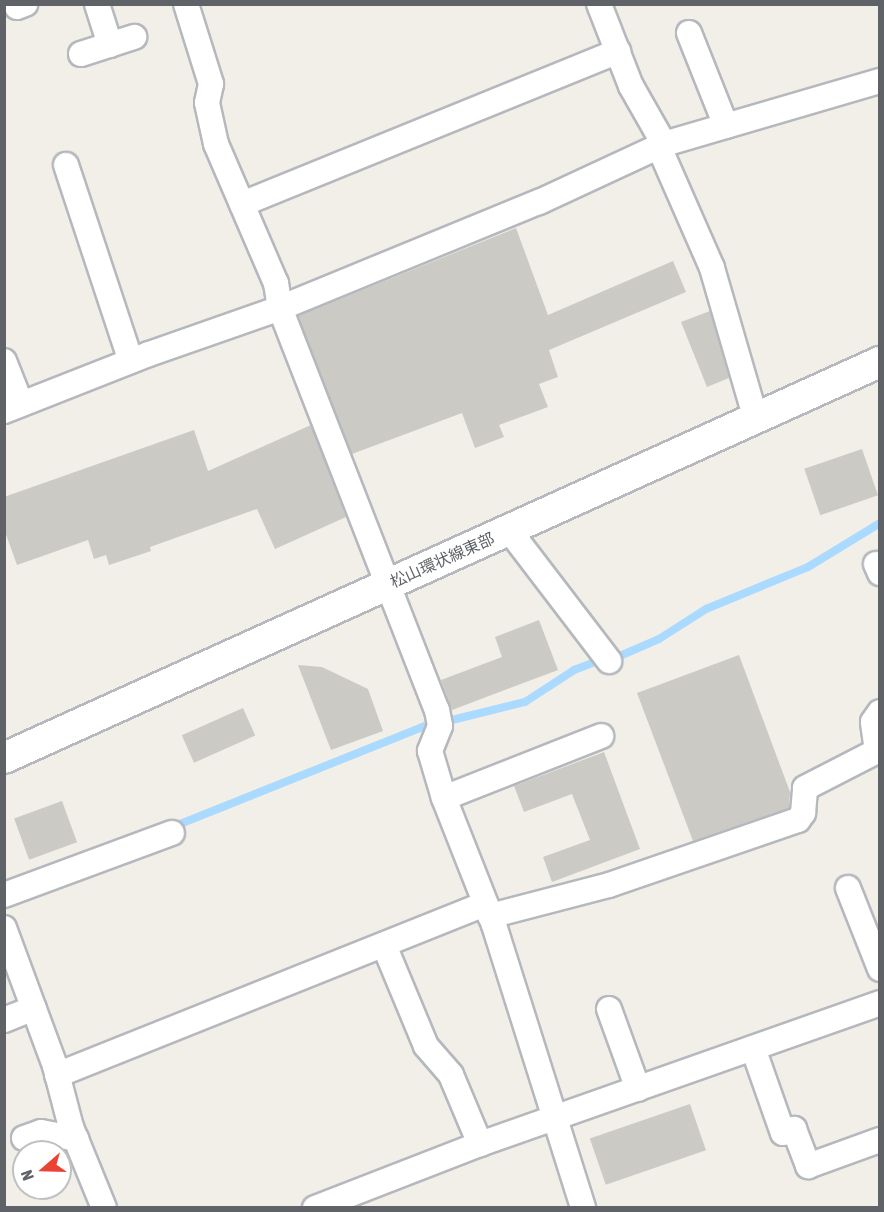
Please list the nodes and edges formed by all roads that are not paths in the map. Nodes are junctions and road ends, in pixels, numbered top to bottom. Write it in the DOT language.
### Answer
graph roads {
  1 [pos="97,4"];
  2 [pos="186,4"];
  3 [pos="599,4"];
  4 [pos="689,33"];
  5 [pos="134,37"];
  6 [pos="110,45"];
  7 [pos="618,51"];
  8 [pos="81,54"];
  9 [pos="879,81"];
  10 [pos="726,126"];
  11 [pos="662,146"];
  12 [pos="66,165"];
  13 [pos="242,204"];
  14 [pos="280,308"];
  15 [pos="4,361"];
  16 [pos="131,361"];
  17 [pos="879,362"];
  18 [pos="13,408"];
  19 [pos="756,419"];
  20 [pos="509,530"];
  21 [pos="386,585"];
  22 [pos="609,662"];
  23 [pos="879,712"];
  24 [pos="601,736"];
  25 [pos="4,758"];
  26 [pos="444,798"];
  27 [pos="172,833"];
  28 [pos="848,888"];
  29 [pos="4,895"];
  30 [pos="488,910"];
  31 [pos="4,928"];
  32 [pos="384,945"];
  33 [pos="879,969"];
  34 [pos="12,975"];
  35 [pos="879,1003"];
  36 [pos="34,1008"];
  37 [pos="609,1009"];
  38 [pos="4,1020"];
  39 [pos="753,1048"];
  40 [pos="57,1075"];
  41 [pos="638,1089"];
  42 [pos="553,1119"];
  43 [pos="24,1138"];
  44 [pos="76,1139"];
  45 [pos="879,1140"];
  46 [pos="480,1144"];
  47 [pos="105,1208"];
  48 [pos="315,1208"];
  49 [pos="583,1208"];
  1 -- 6 [label="street"];
  2 -- 13 [label="street"];
  3 -- 7 [label="street"];
  4 -- 10 [label="street"];
  5 -- 6 [label="street"];
  6 -- 8 [label="street"];
  7 -- 11 [label="street"];
  7 -- 13 [label="street"];
  9 -- 10 [label="street"];
  10 -- 11 [label="street"];
  11 -- 14 [label="street"];
  11 -- 19 [label="street"];
  12 -- 16 [label="street"];
  13 -- 14 [label="street"];
  14 -- 16 [label="street"];
  14 -- 21 [label="street"];
  15 -- 18 [label="street"];
  16 -- 18 [label="street"];
  17 -- 19 [label="street, 松山環状線東部"];
  19 -- 20 [label="street, 松山環状線東部"];
  20 -- 21 [label="street, 松山環状線東部"];
  20 -- 22 [label="street"];
  21 -- 25 [label="street, 松山環状線東部"];
  21 -- 26 [label="street"];
  23 -- 30 [label="street"];
  24 -- 26 [label="street"];
  26 -- 30 [label="street"];
  27 -- 29 [label="street"];
  28 -- 33 [label="street"];
  30 -- 32 [label="street"];
  30 -- 42 [label="street"];
  31 -- 34 [label="street"];
  32 -- 40 [label="street"];
  32 -- 46 [label="street"];
  34 -- 36 [label="street"];
  35 -- 39 [label="street"];
  36 -- 38 [label="street"];
  36 -- 40 [label="street"];
  37 -- 41 [label="street"];
  39 -- 41 [label="street"];
  39 -- 45 [label="street"];
  40 -- 44 [label="street"];
  41 -- 42 [label="street"];
  42 -- 46 [label="street"];
  42 -- 49 [label="street"];
  43 -- 44 [label="street"];
  44 -- 47 [label="street"];
  46 -- 48 [label="street"];
}
